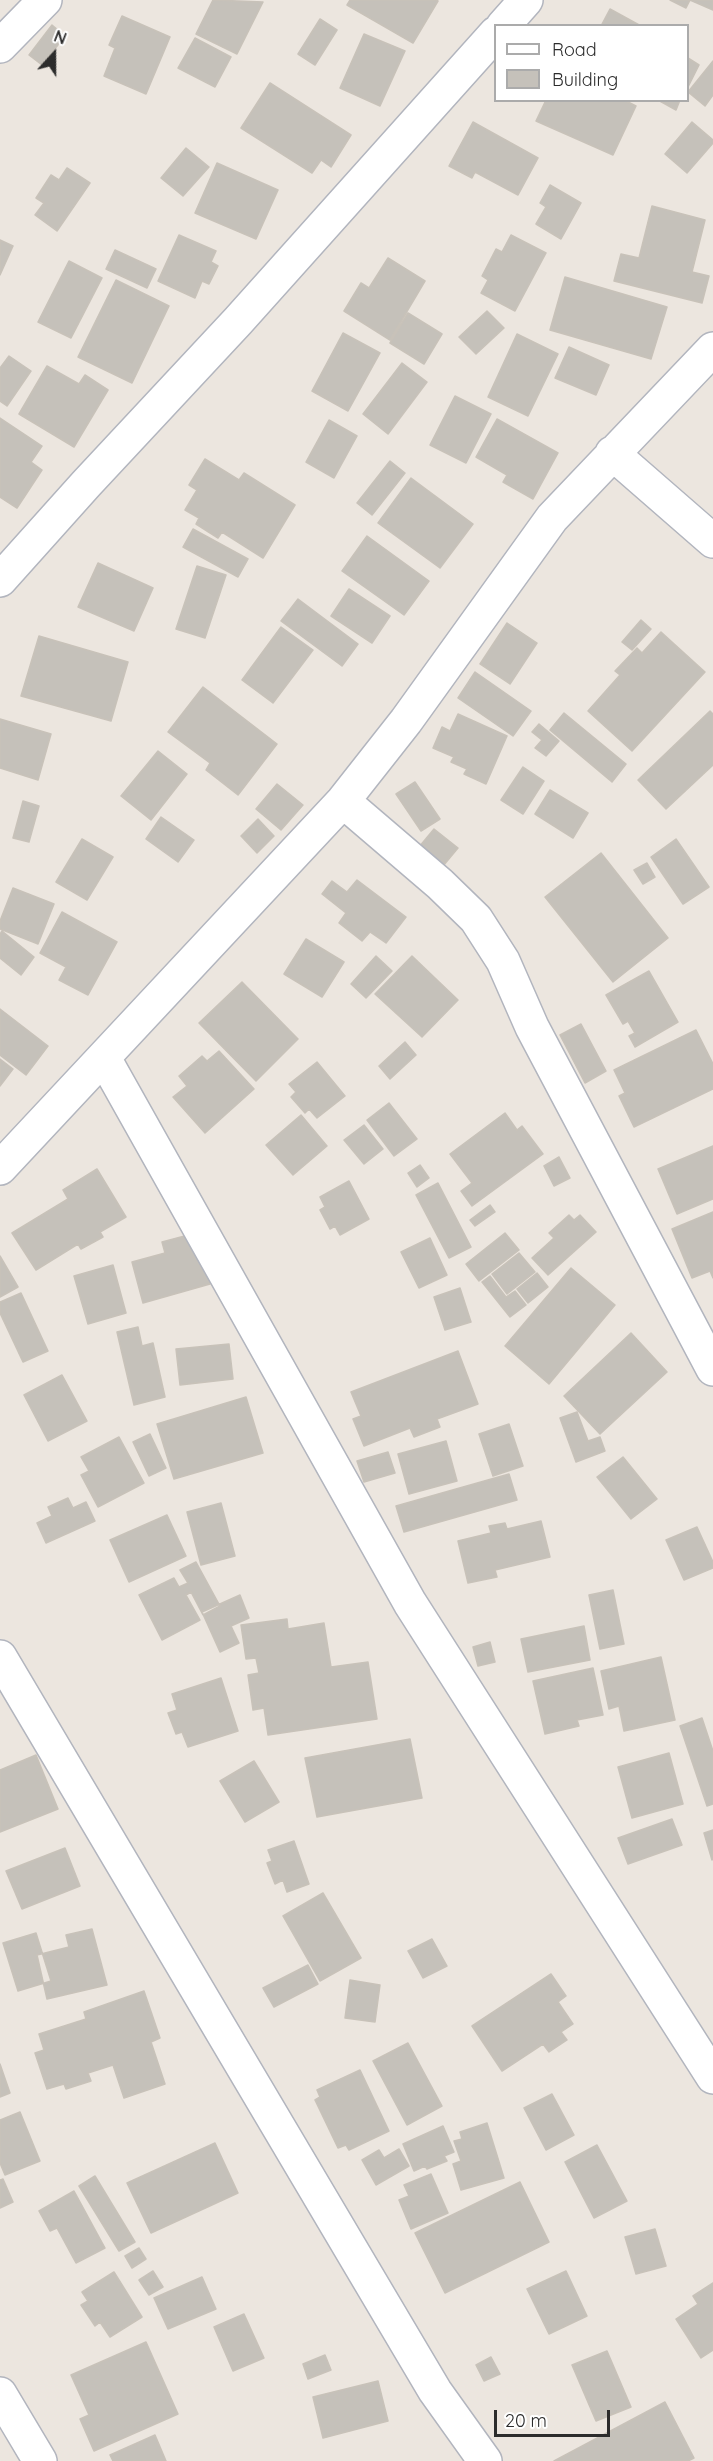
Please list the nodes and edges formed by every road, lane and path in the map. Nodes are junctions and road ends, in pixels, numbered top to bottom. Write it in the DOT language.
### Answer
graph roads {
  1 [pos="45,0"];
  2 [pos="526,0"];
  3 [pos="505,24"];
  4 [pos="494,34"];
  5 [pos="0,46"];
  6 [pos="713,349"];
  7 [pos="612,453"];
  8 [pos="713,541"];
  9 [pos="0,580"];
  10 [pos="343,801"];
  11 [pos="104,1058"];
  12 [pos="0,1168"];
  13 [pos="713,1369"];
  14 [pos="0,1658"];
  15 [pos="713,2077"];
  16 [pos="0,2394"];
  17 [pos="40,2461"];
  18 [pos="485,2461"];
  1 -- 5 [label="street"];
  2 -- 3 [label="street"];
  4 -- 9 [label="street"];
  6 -- 7 [label="street"];
  7 -- 8 [label="street"];
  7 -- 10 [label="street"];
  10 -- 11 [label="street"];
  10 -- 13 [label="street"];
  11 -- 12 [label="street"];
  11 -- 15 [label="street"];
  14 -- 18 [label="street"];
  16 -- 17 [label="street"];
}
